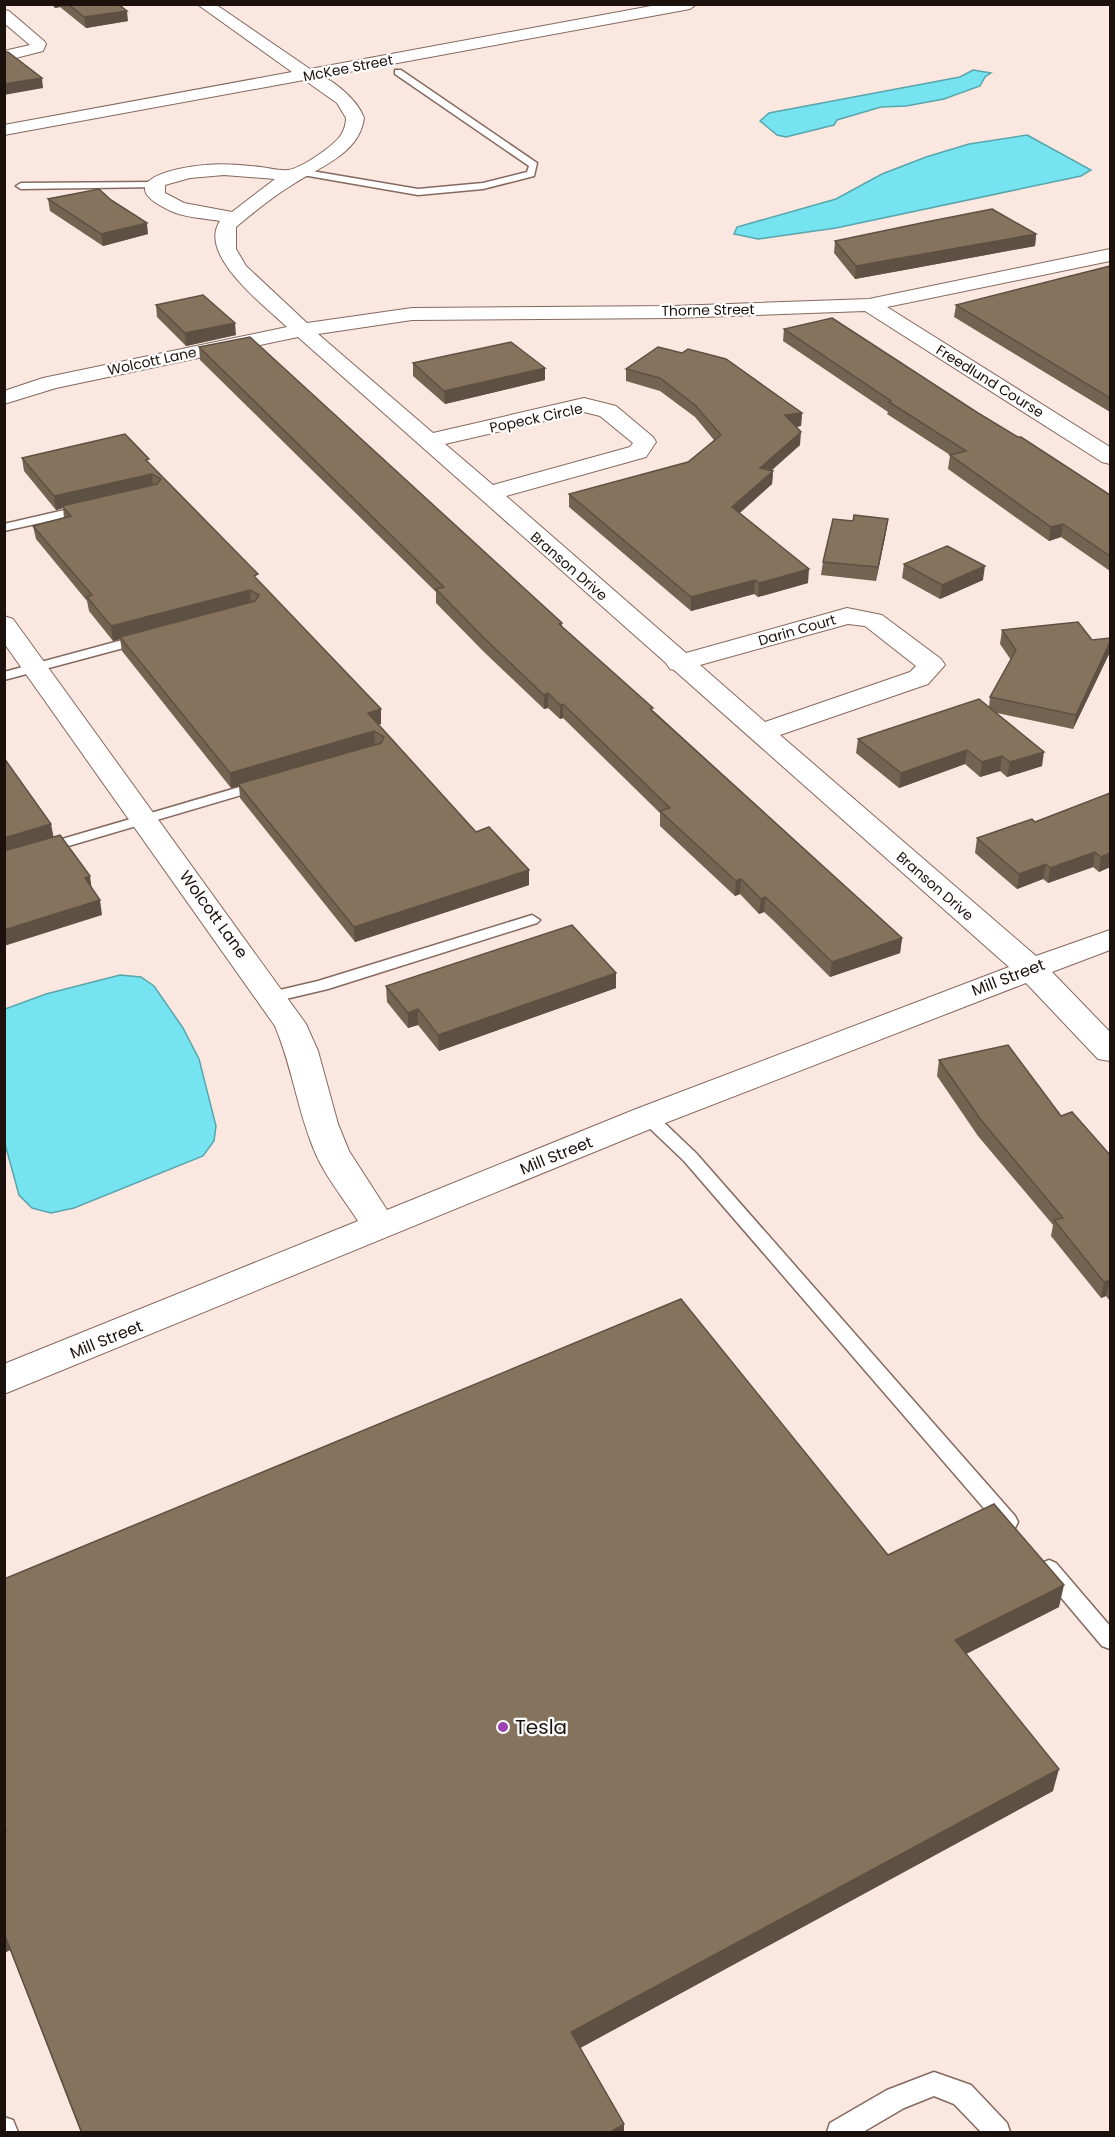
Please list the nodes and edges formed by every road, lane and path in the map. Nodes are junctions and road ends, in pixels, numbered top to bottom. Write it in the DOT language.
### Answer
graph roads {
  1 [pos="204,4"];
  2 [pos="690,4"];
  3 [pos="4,14"];
  4 [pos="4,56"];
  5 [pos="398,72"];
  6 [pos="309,76"];
  7 [pos="4,130"];
  8 [pos="296,174"];
  9 [pos="156,185"];
  10 [pos="21,186"];
  11 [pos="236,218"];
  12 [pos="1110,255"];
  13 [pos="869,306"];
  14 [pos="302,330"];
  15 [pos="4,398"];
  16 [pos="428,441"];
  17 [pos="1110,457"];
  18 [pos="488,494"];
  19 [pos="96,507"];
  20 [pos="4,528"];
  21 [pos="4,624"];
  22 [pos="152,636"];
  23 [pos="679,663"];
  24 [pos="36,668"];
  25 [pos="4,676"];
  26 [pos="759,733"];
  27 [pos="276,781"];
  28 [pos="145,818"];
  29 [pos="4,861"];
  30 [pos="532,920"];
  31 [pos="1110,939"];
  32 [pos="1030,968"];
  33 [pos="273,997"];
  34 [pos="1110,1051"];
  35 [pos="648,1116"];
  36 [pos="380,1227"];
  37 [pos="4,1380"];
  38 [pos="1017,1532"];
  39 [pos="1040,1559"];
  40 [pos="1110,1640"];
  41 [pos="839,2133"];
  42 [pos="998,2133"];
  1 -- 6 [label="street"];
  2 -- 6 [label="street, McKee Street"];
  3 -- 4 [label="street"];
  5 -- 8 [label="lane"];
  6 -- 7 [label="street, McKee Street"];
  6 -- 8 [label="street"];
  8 -- 9 [label="street"];
  8 -- 11 [label="street"];
  9 -- 10 [label="lane"];
  9 -- 11 [label="street"];
  11 -- 14 [label="street, Branson Drive"];
  12 -- 13 [label="street, Thorne Street"];
  13 -- 14 [label="street, Thorne Street"];
  13 -- 17 [label="street, Freedlund Course"];
  14 -- 15 [label="street, Wolcott Lane"];
  14 -- 16 [label="street, Branson Drive"];
  16 -- 18 [label="street, Branson Drive"];
  16 -- 18 [label="street, Popeck Circle"];
  18 -- 23 [label="street, Branson Drive"];
  19 -- 20 [label="lane"];
  21 -- 24 [label="street, Wolcott Lane"];
  22 -- 24 [label="lane"];
  23 -- 26 [label="street, Branson Drive"];
  23 -- 26 [label="street, Darin Court"];
  24 -- 25 [label="lane"];
  24 -- 28 [label="street, Wolcott Lane"];
  26 -- 32 [label="street, Branson Drive"];
  27 -- 28 [label="lane"];
  28 -- 29 [label="lane"];
  28 -- 33 [label="street, Wolcott Lane"];
  30 -- 33 [label="lane"];
  31 -- 32 [label="street, Mill Street"];
  32 -- 34 [label="street, Branson Drive"];
  32 -- 35 [label="street, Mill Street"];
  33 -- 36 [label="street, Wolcott Lane"];
  35 -- 36 [label="street, Mill Street"];
  35 -- 38 [label="lane"];
  36 -- 37 [label="street, Mill Street"];
  39 -- 40 [label="lane"];
  41 -- 42 [label="lane"];
}
